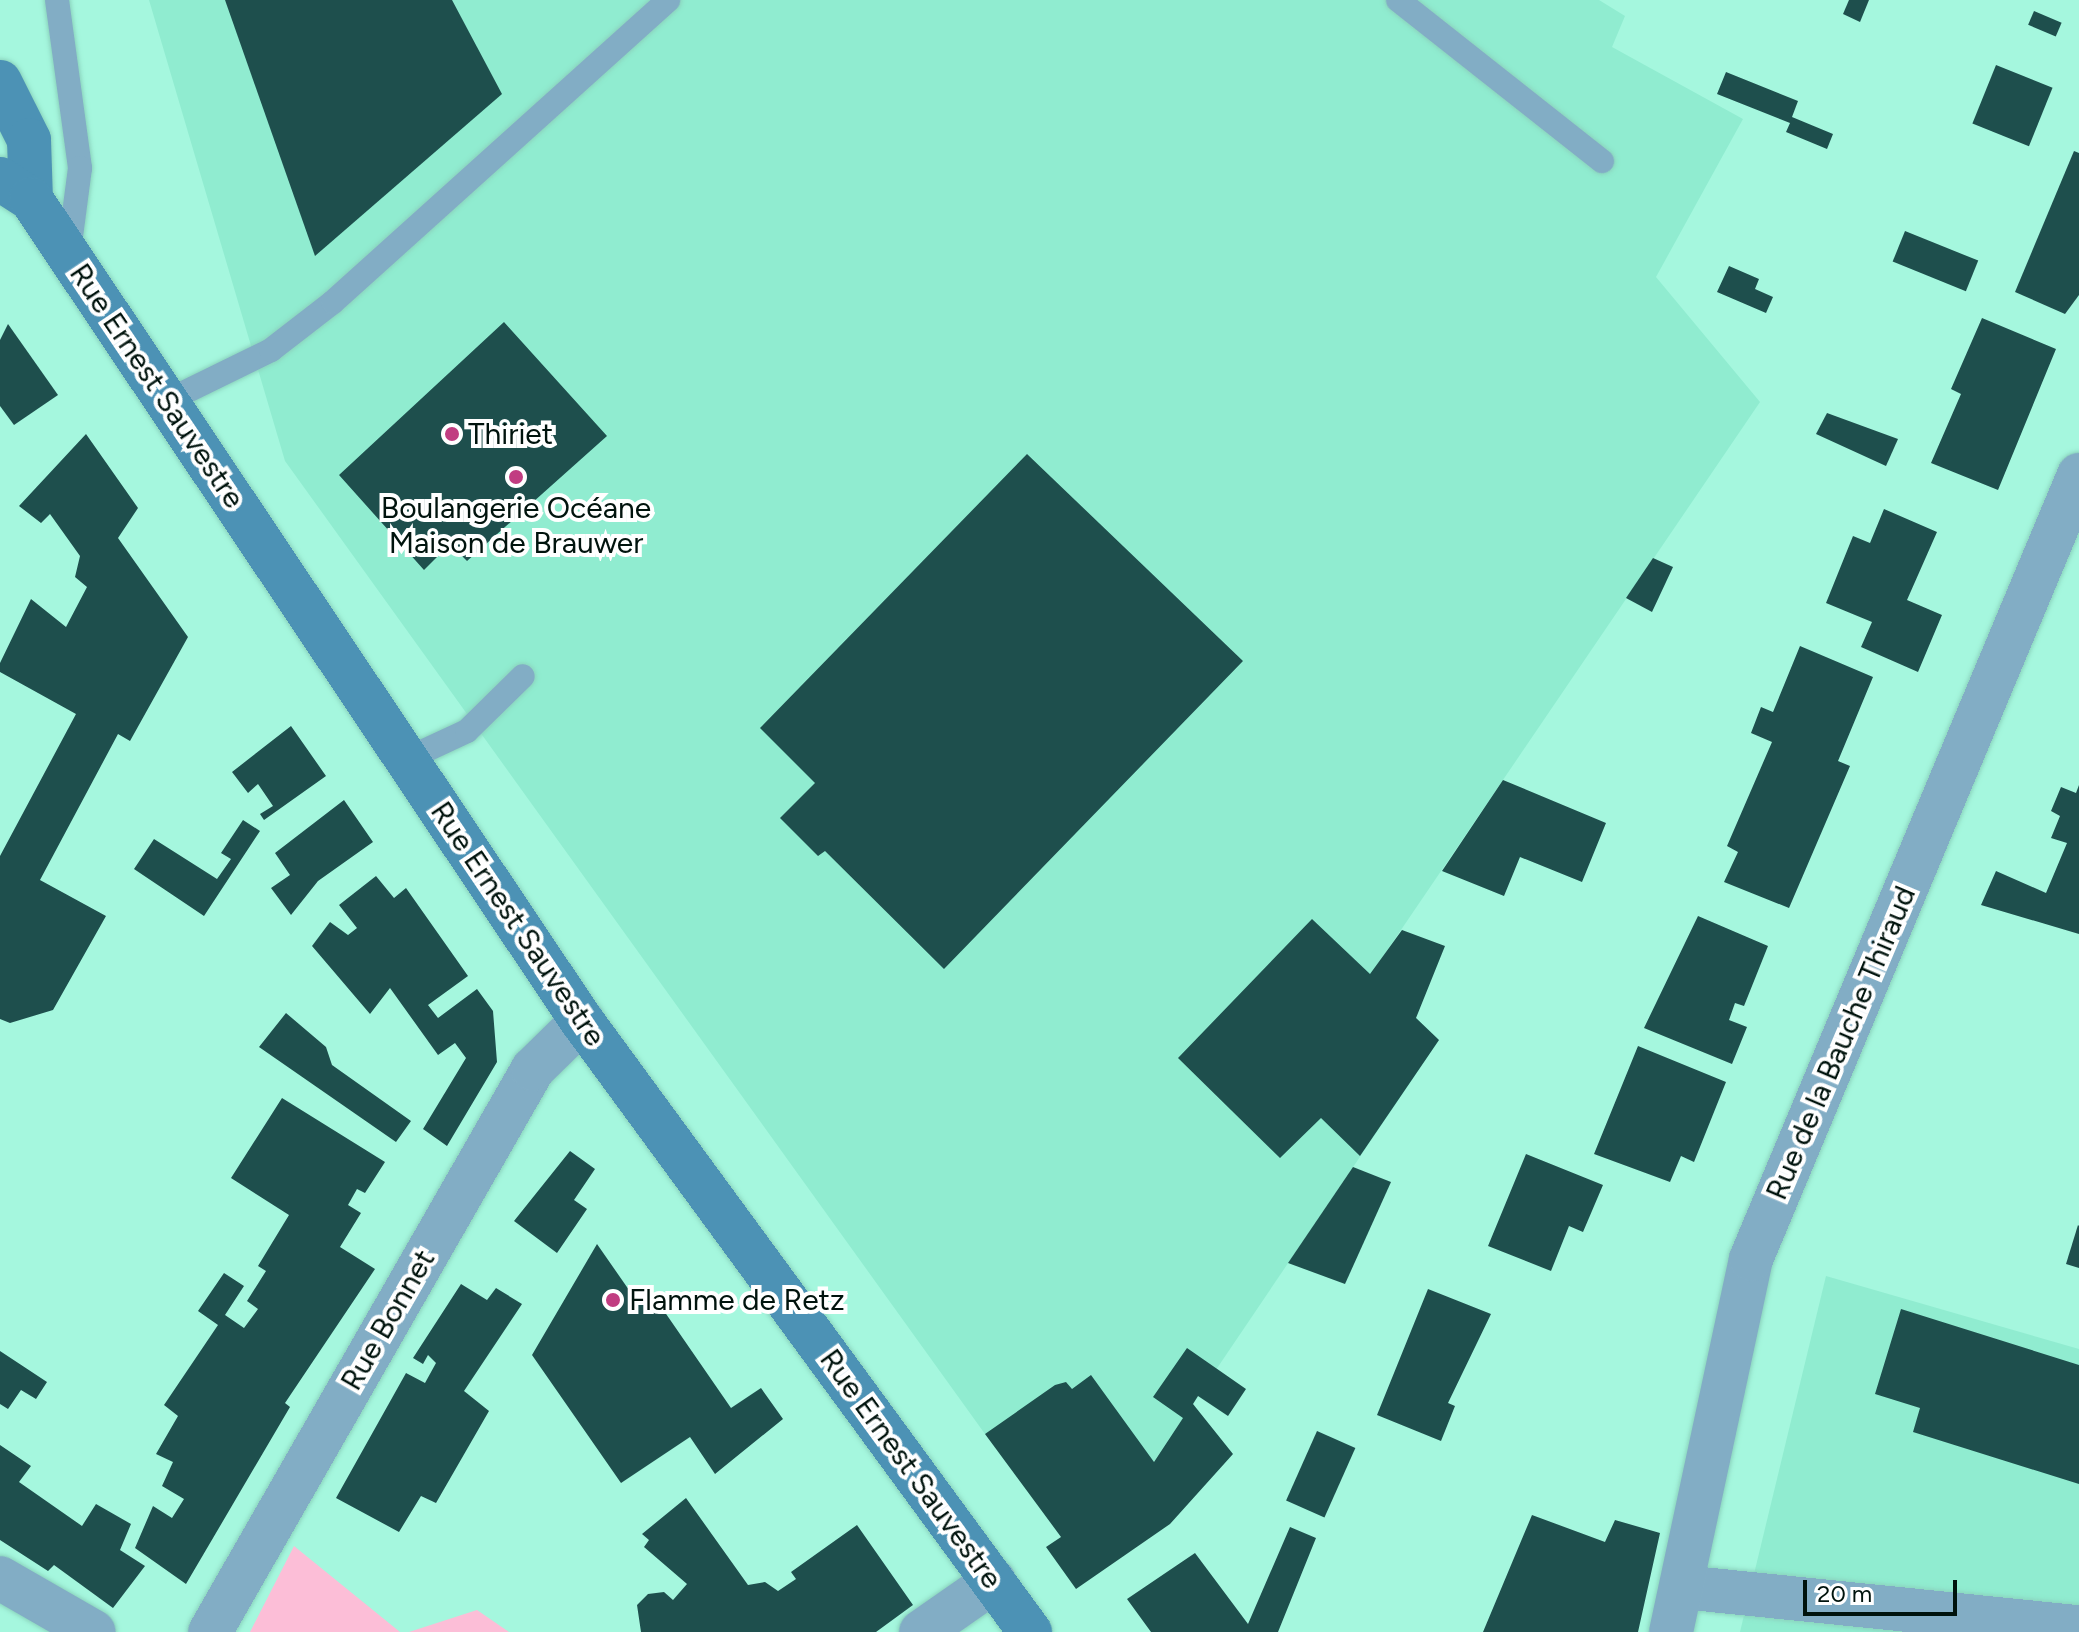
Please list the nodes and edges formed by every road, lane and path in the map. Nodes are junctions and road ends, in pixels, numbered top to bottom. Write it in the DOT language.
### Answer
graph roads {
  1 [pos="57,0"];
  2 [pos="668,0"];
  3 [pos="1398,0"];
  4 [pos="0,82"];
  5 [pos="0,152"];
  6 [pos="1602,161"];
  7 [pos="16,189"];
  8 [pos="69,254"];
  9 [pos="167,401"];
  10 [pos="2079,475"];
  11 [pos="523,676"];
  12 [pos="407,759"];
  13 [pos="582,1021"];
  14 [pos="0,1578"];
  15 [pos="994,1581"];
  16 [pos="1682,1587"];
  17 [pos="2079,1627"];
  18 [pos="94,1632"];
  19 [pos="210,1632"];
  20 [pos="921,1632"];
  21 [pos="1030,1632"];
  22 [pos="1671,1632"];
  1 -- 8 [label="lane"];
  2 -- 9 [label="lane"];
  3 -- 6 [label="lane"];
  4 -- 7 [label="main road"];
  5 -- 7 [label="lane"];
  7 -- 8 [label="main road, Rue Ernest Sauvestre"];
  8 -- 9 [label="main road, Rue Ernest Sauvestre"];
  9 -- 12 [label="main road, Rue Ernest Sauvestre"];
  10 -- 16 [label="street, Rue de la Bauche Thiraud"];
  11 -- 12 [label="lane"];
  12 -- 13 [label="main road, Rue Ernest Sauvestre"];
  13 -- 15 [label="main road, Rue Ernest Sauvestre"];
  13 -- 19 [label="street, Rue Bonnet"];
  14 -- 18 [label="street"];
  15 -- 20 [label="street"];
  15 -- 21 [label="main road, Rue Ernest Sauvestre"];
  16 -- 17 [label="street"];
  16 -- 22 [label="street, Rue de la Bauche Thiraud"];
}
